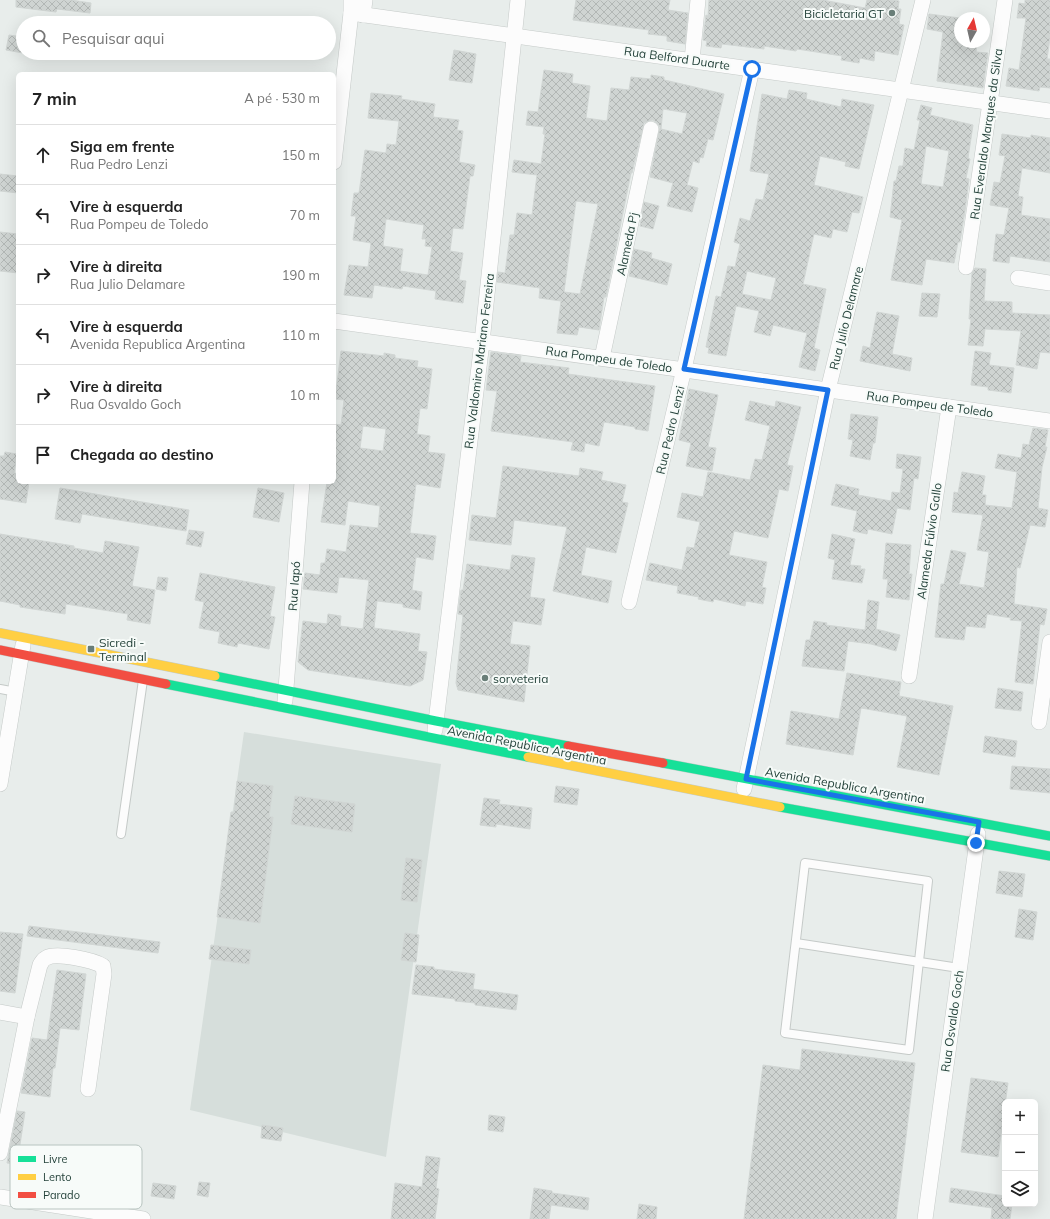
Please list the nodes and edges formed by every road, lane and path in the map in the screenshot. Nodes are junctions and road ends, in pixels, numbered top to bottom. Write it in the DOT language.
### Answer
graph roads {
  1 [pos="518,0"];
  2 [pos="698,0"];
  3 [pos="923,0"];
  4 [pos="1005,0"];
  5 [pos="357,7"];
  6 [pos="514,35"];
  7 [pos="692,60"];
  8 [pos="752,69"];
  9 [pos="901,90"];
  10 [pos="991,102"];
  11 [pos="1050,111"];
  12 [pos="651,129"];
  13 [pos="336,149"];
  14 [pos="966,268"];
  15 [pos="1018,278"];
  16 [pos="1050,283"];
  17 [pos="336,321"];
  18 [pos="482,342"];
  19 [pos="602,358"];
  20 [pos="684,369"];
  21 [pos="828,390"];
  22 [pos="949,407"];
  23 [pos="1050,421"];
  24 [pos="302,484"];
  25 [pos="629,602"];
  26 [pos="0,633"];
  27 [pos="24,637"];
  28 [pos="1050,642"];
  29 [pos="0,650"];
  30 [pos="22,654"];
  31 [pos="909,676"];
  32 [pos="143,679"];
  33 [pos="0,689"];
  34 [pos="286,691"];
  35 [pos="16,692"];
  36 [pos="284,708"];
  37 [pos="436,721"];
  38 [pos="1039,722"];
  39 [pos="433,738"];
  40 [pos="746,779"];
  41 [pos="0,784"];
  42 [pos="742,800"];
  43 [pos="979,822"];
  44 [pos="121,834"];
  45 [pos="1050,836"];
  46 [pos="976,843"];
  47 [pos="1050,856"];
  48 [pos="796,943"];
  49 [pos="919,962"];
  50 [pos="959,968"];
  51 [pos="0,1012"];
  52 [pos="28,1017"];
  53 [pos="88,1089"];
  54 [pos="0,1153"];
  55 [pos="0,1197"];
  56 [pos="10,1199"];
  57 [pos="59,1209"];
  58 [pos="88,1215"];
  59 [pos="143,1219"];
  60 [pos="925,1219"];
  1 -- 6 [label="street, Rua Valdomiro Mariano Ferreira"];
  2 -- 7 [label="street"];
  3 -- 9 [label="street, Rua Julio Delamare"];
  4 -- 10 [label="street, Rua Everaldo Marques da Silva"];
  5 -- 6 [label="street, Rua Belford Duarte"];
  5 -- 13 [label="street"];
  6 -- 7 [label="street, Rua Belford Duarte"];
  6 -- 18 [label="street, Rua Valdomiro Mariano Ferreira"];
  7 -- 8 [label="street, Rua Belford Duarte"];
  8 -- 9 [label="street, Rua Belford Duarte"];
  8 -- 20 [label="street, Rua Pedro Lenzi"];
  9 -- 10 [label="street, Rua Belford Duarte"];
  9 -- 21 [label="street, Rua Julio Delamare"];
  10 -- 11 [label="street, Rua Belford Duarte"];
  10 -- 14 [label="street, Rua Everaldo Marques da Silva"];
  12 -- 19 [label="street, Alameda Pj"];
  15 -- 16 [label="street"];
  17 -- 18 [label="street, Rua Pompeu de Toledo"];
  18 -- 19 [label="street, Rua Pompeu de Toledo"];
  18 -- 37 [label="street, Rua Valdomiro Mariano Ferreira"];
  19 -- 20 [label="street, Rua Pompeu de Toledo"];
  20 -- 21 [label="street, Rua Pompeu de Toledo"];
  20 -- 25 [label="street, Rua Pedro Lenzi"];
  21 -- 22 [label="street, Rua Pompeu de Toledo"];
  21 -- 40 [label="street, Rua Julio Delamare"];
  22 -- 23 [label="street, Rua Pompeu de Toledo"];
  22 -- 31 [label="street, Alameda Fúlvio Gallo"];
  24 -- 34 [label="street, Rua Iapó"];
  26 -- 27 [label="main road, Avenida Republica Argentina"];
  27 -- 30 [label="street"];
  27 -- 34 [label="main road, Avenida Republica Argentina"];
  28 -- 38 [label="street"];
  29 -- 30 [label="main road, Avenida Republica Argentina"];
  30 -- 32 [label="main road, Avenida Republica Argentina"];
  30 -- 35 [label="street"];
  32 -- 36 [label="main road, Avenida Republica Argentina"];
  32 -- 44 [label="lane"];
  33 -- 35 [label="lane"];
  34 -- 36 [label="street, Rua Iapó"];
  34 -- 37 [label="main road, Avenida Republica Argentina"];
  35 -- 41 [label="street"];
  36 -- 39 [label="main road, Avenida Republica Argentina"];
  37 -- 39 [label="street, Rua Valdomiro Mariano Ferreira"];
  37 -- 40 [label="main road, Avenida Republica Argentina"];
  39 -- 42 [label="main road, Avenida Republica Argentina"];
  40 -- 42 [label="street, Rua Julio Delamare"];
  40 -- 43 [label="main road, Avenida Republica Argentina"];
  42 -- 46 [label="main road, Avenida Republica Argentina"];
  43 -- 45 [label="main road, Avenida Republica Argentina"];
  43 -- 46 [label="street, Rua Osvaldo Goch"];
  46 -- 47 [label="main road, Avenida Republica Argentina"];
  46 -- 50 [label="street, Rua Osvaldo Goch"];
  48 -- 49 [label="lane"];
  48 -- 49 [label="lane"];
  48 -- 49 [label="lane"];
  49 -- 50 [label="lane"];
  50 -- 60 [label="street, Rua Osvaldo Goch"];
  51 -- 52 [label="street"];
  52 -- 53 [label="street"];
  52 -- 54 [label="street"];
  55 -- 56 [label="street"];
  57 -- 58 [label="street"];
  58 -- 59 [label="street"];
}
